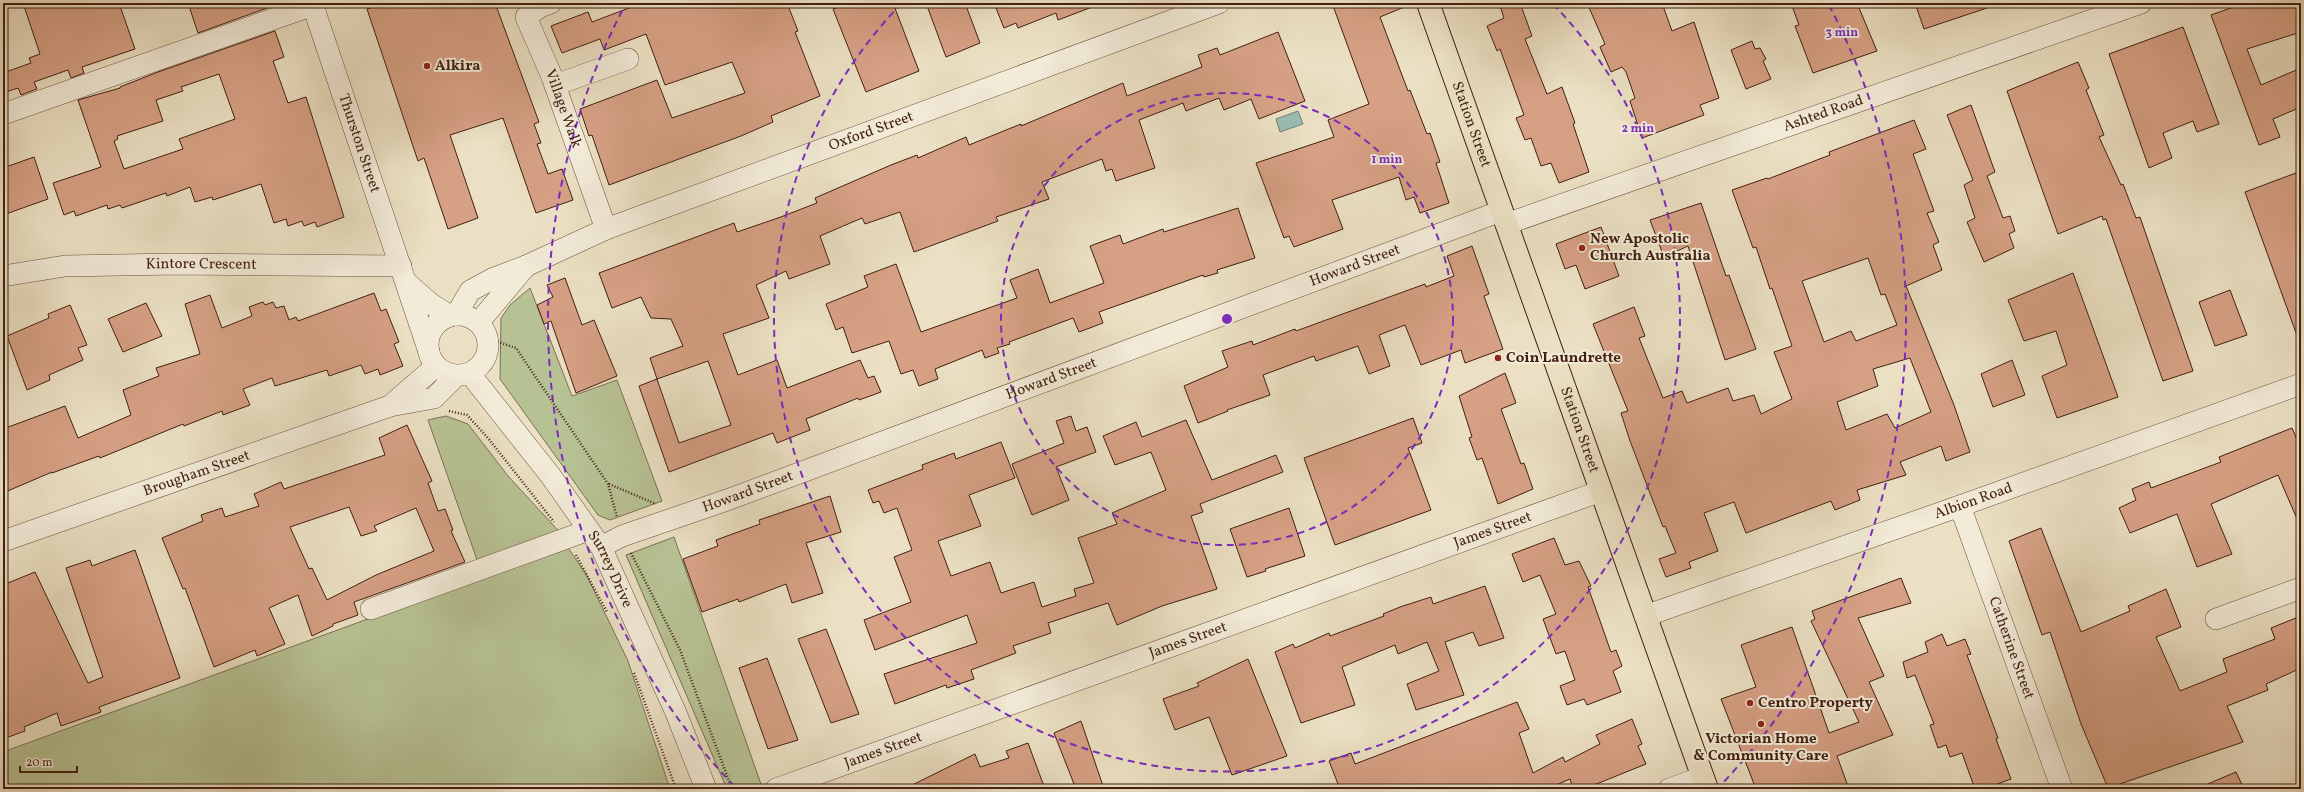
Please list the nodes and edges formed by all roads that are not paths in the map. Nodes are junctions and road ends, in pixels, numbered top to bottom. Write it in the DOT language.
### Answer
graph roads {
  1 [pos="551,3"];
  2 [pos="1219,3"];
  3 [pos="1428,3"];
  4 [pos="2141,3"];
  5 [pos="312,4"];
  6 [pos="628,59"];
  7 [pos="555,85"];
  8 [pos="3,114"];
  9 [pos="1504,218"];
  10 [pos="606,229"];
  11 [pos="526,266"];
  12 [pos="404,274"];
  13 [pos="3,276"];
  14 [pos="453,315"];
  15 [pos="479,322"];
  16 [pos="432,359"];
  17 [pos="463,375"];
  18 [pos="2301,384"];
  19 [pos="390,406"];
  20 [pos="1601,491"];
  21 [pos="1960,506"];
  22 [pos="590,530"];
  23 [pos="3,541"];
  24 [pos="601,547"];
  25 [pos="2301,588"];
  26 [pos="371,609"];
  27 [pos="1645,616"];
  28 [pos="2216,619"];
  29 [pos="1705,783"];
  30 [pos="706,789"];
  31 [pos="776,789"];
  32 [pos="1669,789"];
  33 [pos="2062,789"];
  1 -- 7 [label="street, Village Walk"];
  2 -- 10 [label="street, Oxford Street"];
  3 -- 9 [label="main road, Station Street"];
  4 -- 9 [label="street, Ashted Road"];
  5 -- 8 [label="street"];
  5 -- 12 [label="street, Thurston Street"];
  6 -- 7 [label="street"];
  7 -- 10 [label="street, Village Walk"];
  9 -- 20 [label="main road, Station Street"];
  9 -- 24 [label="street, Howard Street"];
  10 -- 11 [label="street, Oxford Street"];
  11 -- 14 [label="street, Oxford Street"];
  11 -- 15 [label="street, Oxford Street"];
  12 -- 13 [label="street, Kintore Crescent"];
  12 -- 14 [label="street"];
  12 -- 16 [label="street, Thurston Street"];
  14 -- 15 [label="street"];
  14 -- 16 [label="street"];
  15 -- 17 [label="street"];
  16 -- 17 [label="street"];
  16 -- 19 [label="street, Brougham Street"];
  17 -- 19 [label="street, Brougham Street"];
  17 -- 22 [label="street, Surrey Drive"];
  18 -- 21 [label="street, Albion Road"];
  19 -- 23 [label="street, Brougham Street"];
  20 -- 27 [label="main road, Station Street"];
  20 -- 31 [label="street, James Street"];
  21 -- 27 [label="street, Albion Road"];
  21 -- 33 [label="street, Catherine Street"];
  22 -- 24 [label="street, Surrey Drive"];
  22 -- 26 [label="street"];
  24 -- 30 [label="street, Surrey Drive"];
  25 -- 28 [label="street"];
  27 -- 29 [label="main road, Station Street"];
  29 -- 32 [label="street"];
}
